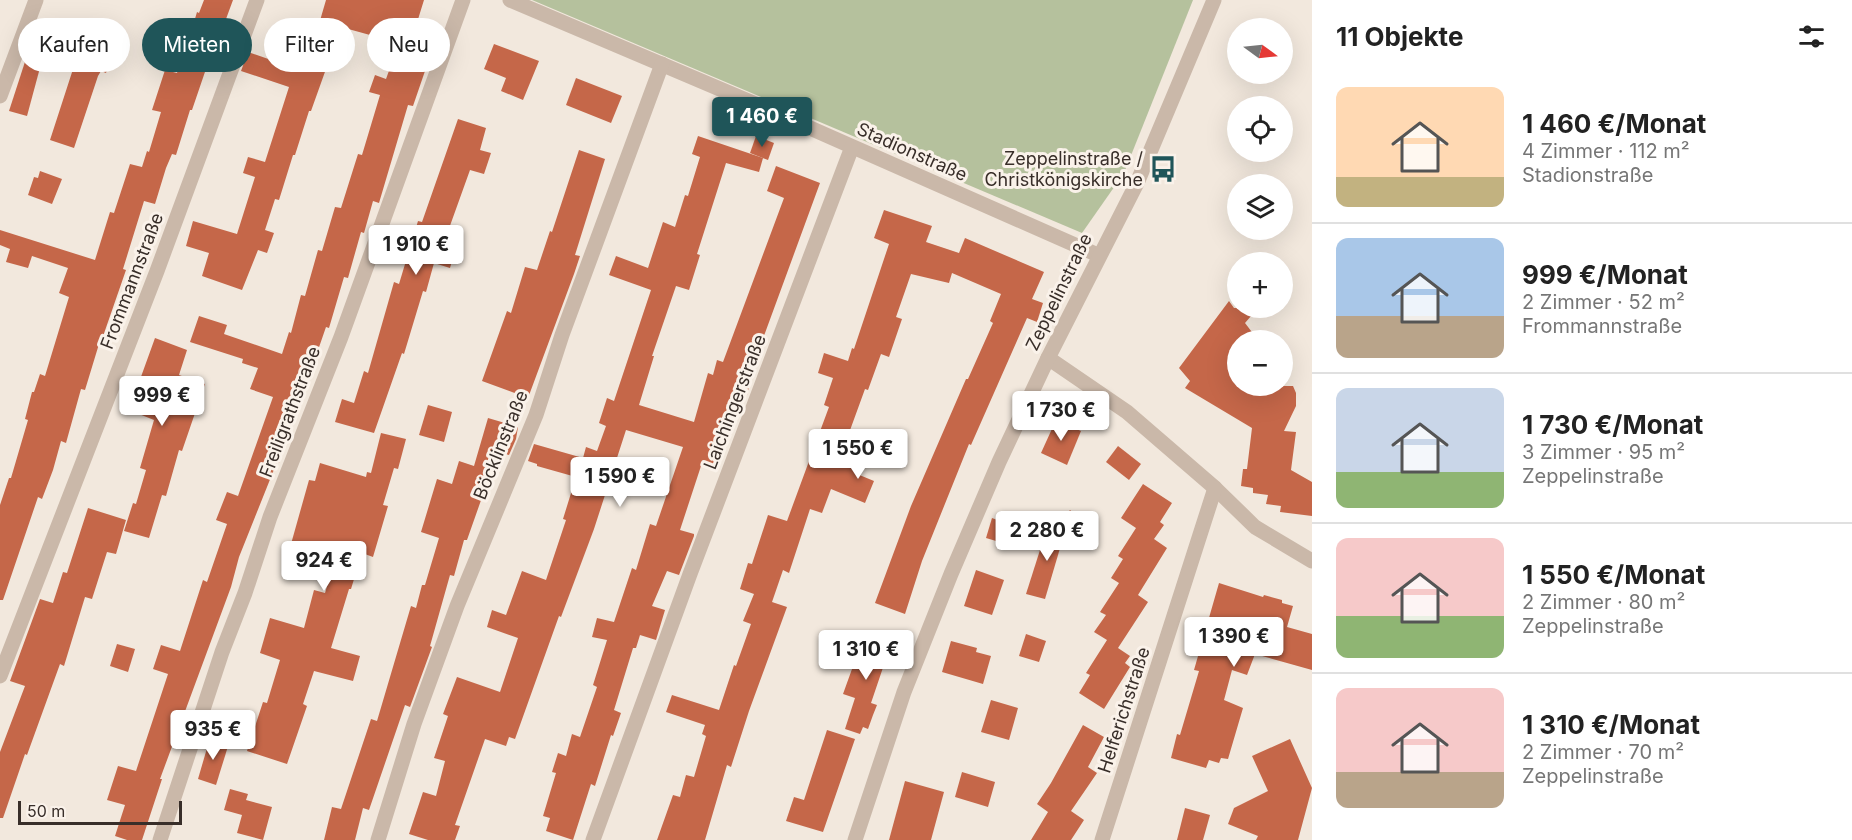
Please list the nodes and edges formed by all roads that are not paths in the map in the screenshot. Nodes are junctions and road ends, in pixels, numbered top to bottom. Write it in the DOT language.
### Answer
graph roads {
  1 [pos="36,0"];
  2 [pos="257,0"];
  3 [pos="463,0"];
  4 [pos="510,0"];
  5 [pos="1214,0"];
  6 [pos="662,64"];
  7 [pos="0,96"];
  8 [pos="852,147"];
  9 [pos="1098,255"];
  10 [pos="1048,358"];
  11 [pos="1215,488"];
  12 [pos="1312,561"];
  13 [pos="0,676"];
  14 [pos="160,840"];
  15 [pos="378,840"];
  16 [pos="592,840"];
  17 [pos="855,840"];
  18 [pos="1102,840"];
  1 -- 7 [label="street"];
  2 -- 13 [label="street, Frommannstraße"];
  3 -- 14 [label="street, Freiligrathstraße"];
  4 -- 6 [label="street, Stadionstraße"];
  5 -- 9 [label="street, Zeppelinstraße"];
  6 -- 8 [label="street, Stadionstraße"];
  6 -- 15 [label="street, Böcklinstraße"];
  8 -- 9 [label="street, Stadionstraße"];
  8 -- 16 [label="street, Laichingerstraße"];
  9 -- 10 [label="street, Zeppelinstraße"];
  10 -- 11 [label="street"];
  10 -- 17 [label="street, Zeppelinstraße"];
  11 -- 12 [label="street"];
  11 -- 18 [label="street, Helferichstraße"];
}
